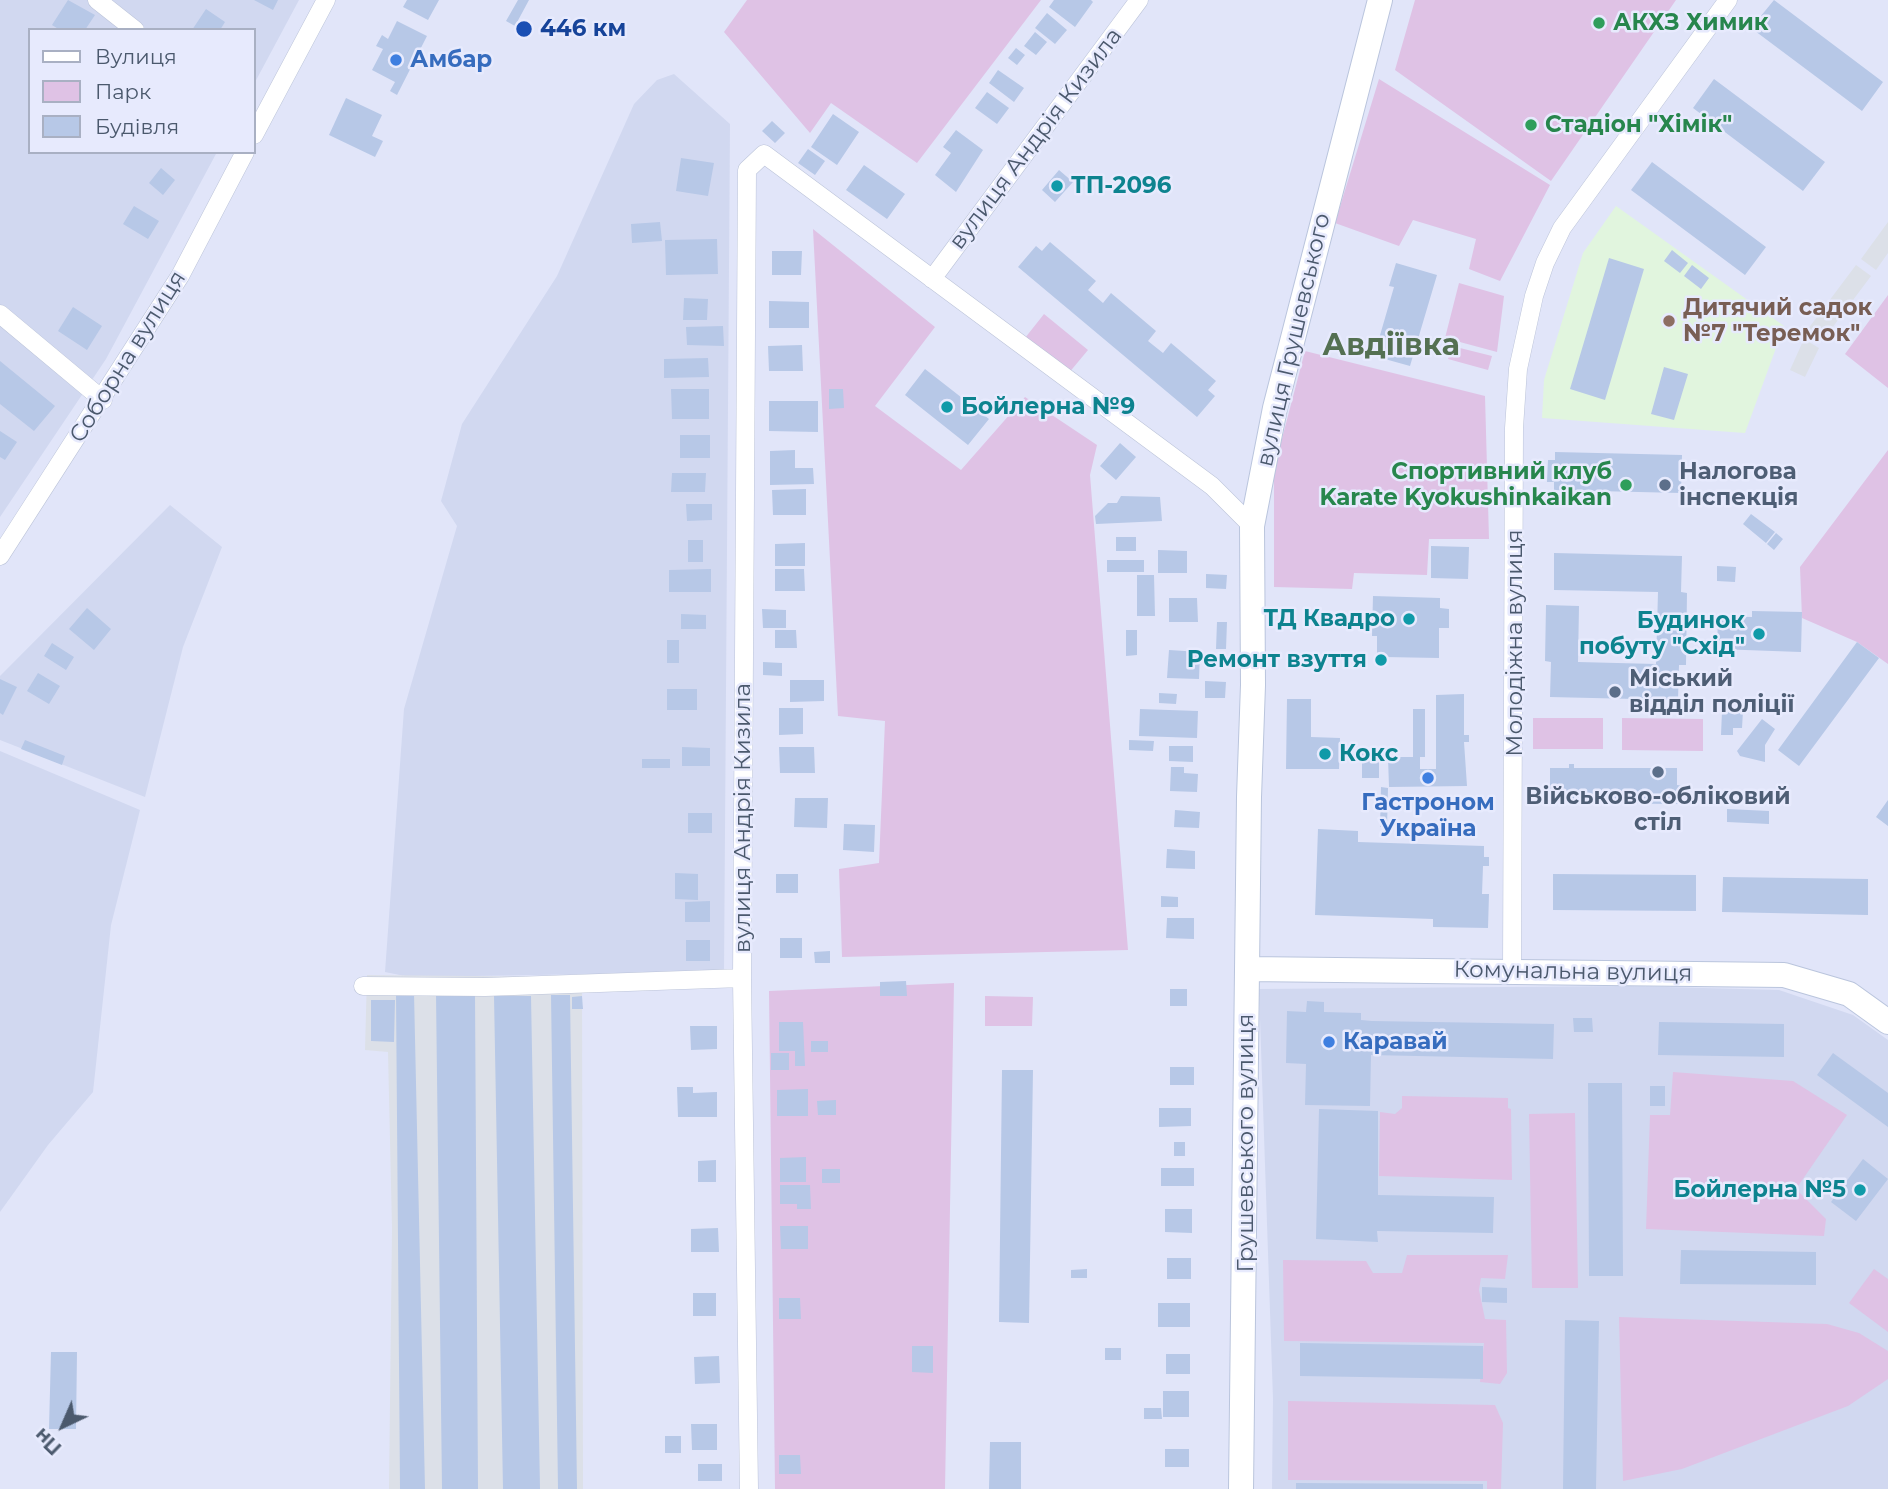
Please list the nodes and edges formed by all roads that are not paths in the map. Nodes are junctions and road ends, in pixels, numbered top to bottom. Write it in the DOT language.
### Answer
graph roads {
  1 [pos="97,0"];
  2 [pos="326,0"];
  3 [pos="1139,0"];
  4 [pos="1380,0"];
  5 [pos="1728,0"];
  6 [pos="132,28"];
  7 [pos="258,116"];
  8 [pos="244,154"];
  9 [pos="932,279"];
  10 [pos="0,314"];
  11 [pos="103,400"];
  12 [pos="1252,526"];
  13 [pos="0,556"];
  14 [pos="1249,797"];
  15 [pos="1247,969"];
  16 [pos="1512,971"];
  17 [pos="742,978"];
  18 [pos="363,986"];
  19 [pos="1888,1022"];
  20 [pos="749,1489"];
  21 [pos="1241,1489"];
  1 -- 6 [label="street"];
  2 -- 7 [label="street"];
  3 -- 9 [label="street, вулиця Андрія Кизила"];
  4 -- 12 [label="main road, вулиця Грушевського"];
  5 -- 16 [label="street, Молодіжна вулиця"];
  8 -- 11 [label="street, Соборна вулиця"];
  9 -- 12 [label="street"];
  9 -- 17 [label="street, вулиця Андрія Кизила"];
  10 -- 11 [label="street"];
  11 -- 13 [label="street, Соборна вулиця"];
  12 -- 14 [label="main road, вулиця Грушевського"];
  14 -- 15 [label="main road, Грушевського вулиця"];
  15 -- 16 [label="main road, Комунальна вулиця"];
  15 -- 21 [label="main road, Грушевського вулиця"];
  16 -- 19 [label="main road, Комунальна вулиця"];
  17 -- 18 [label="street"];
  17 -- 20 [label="street, вулиця Андрія Кизила"];
}
